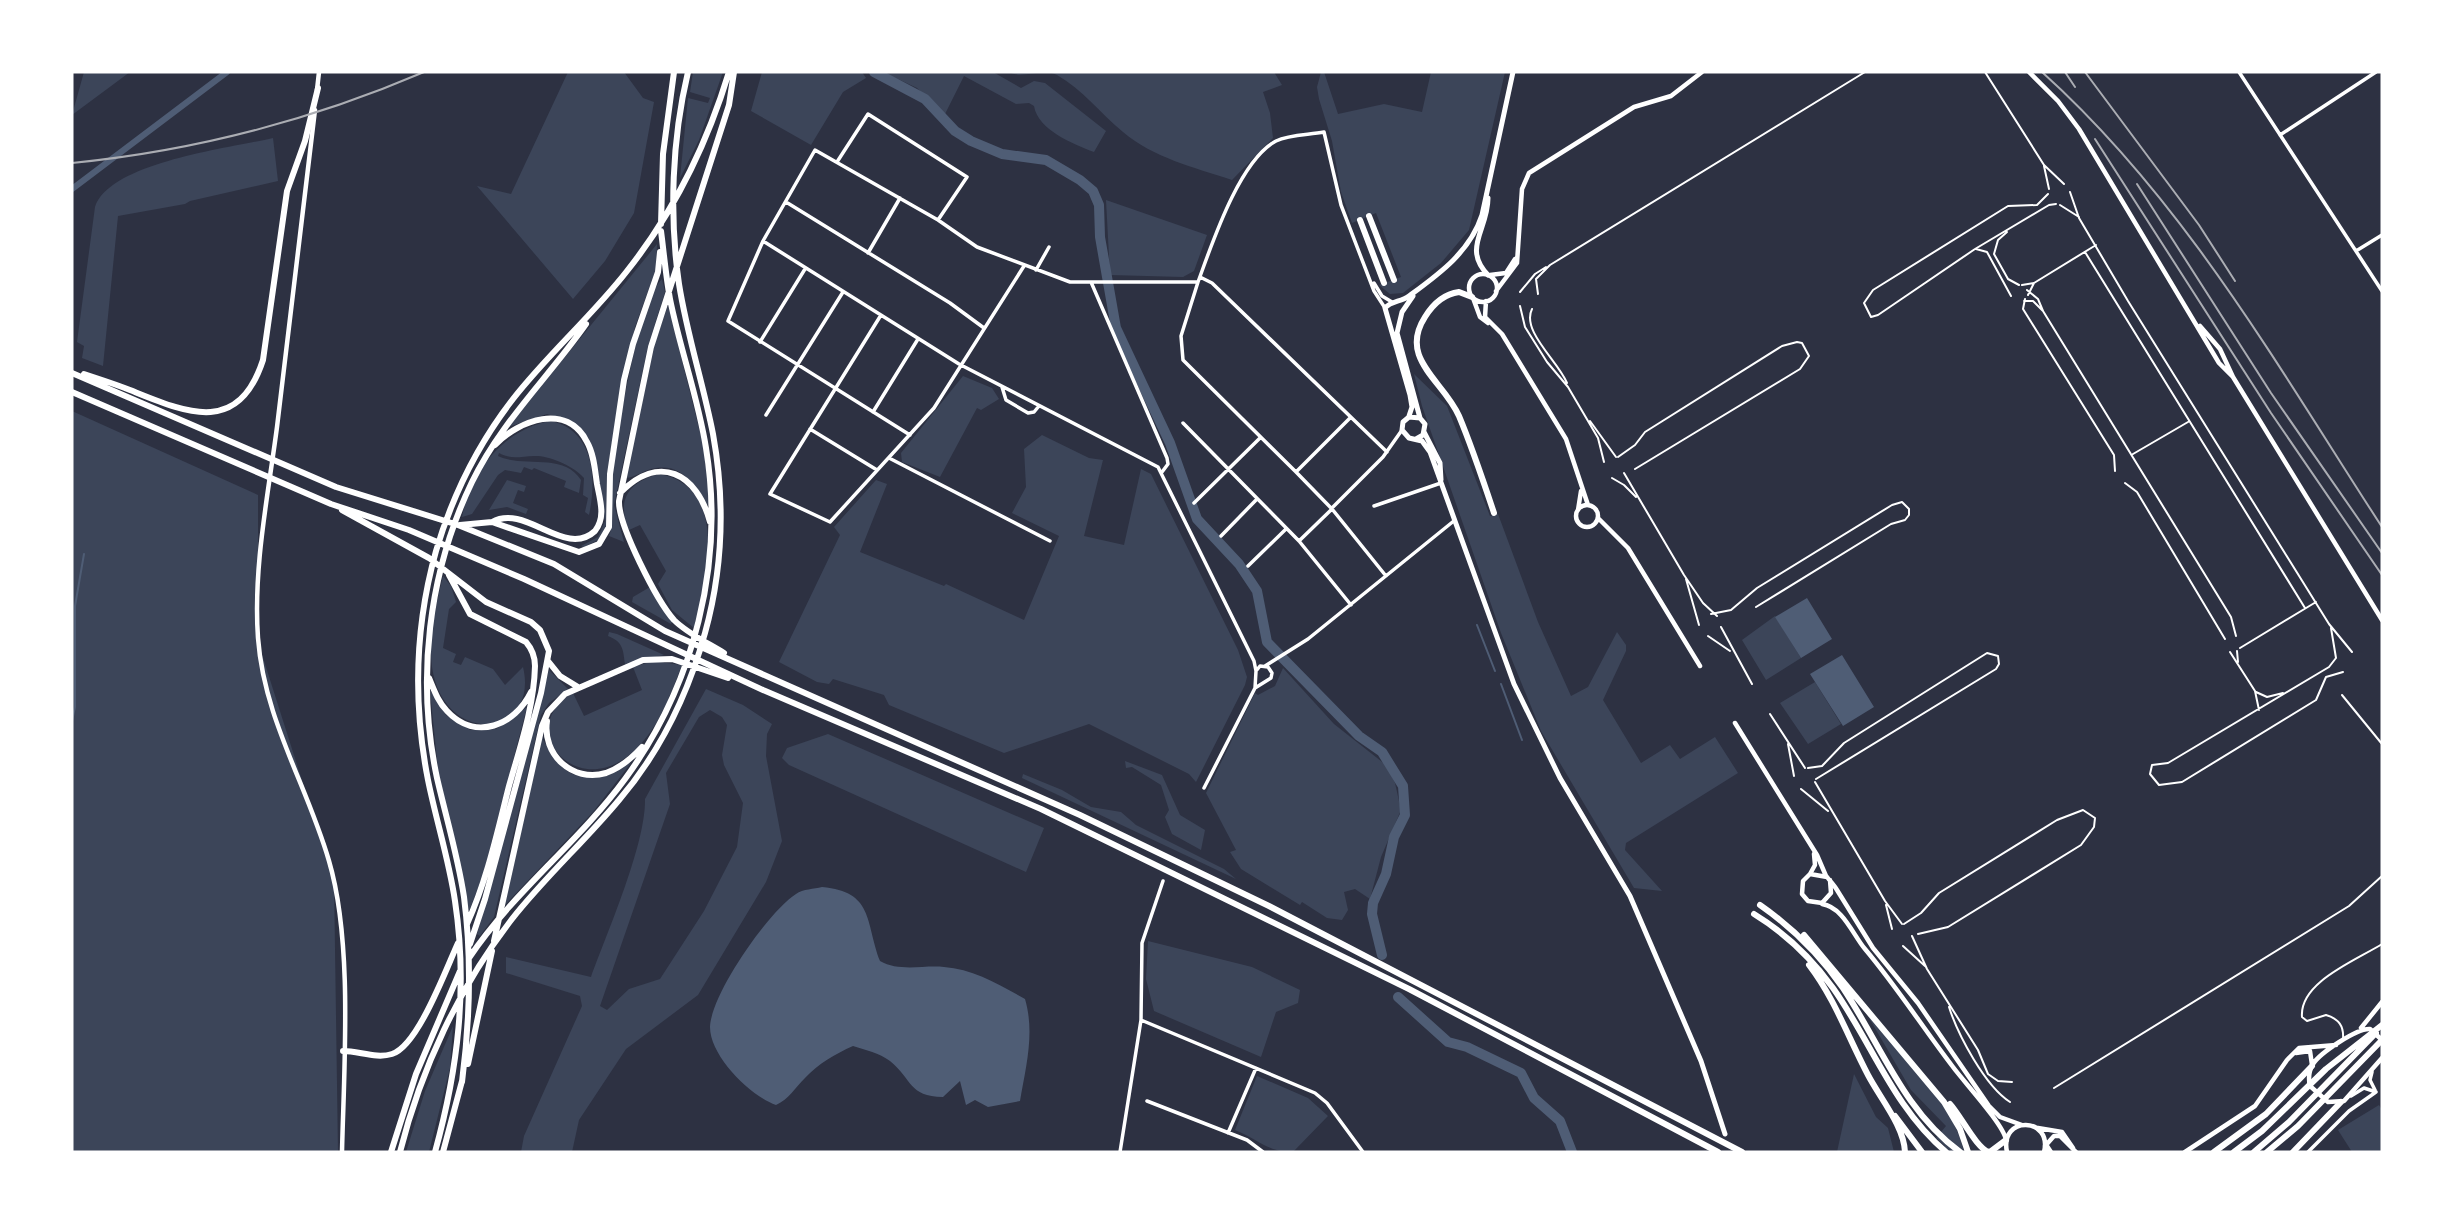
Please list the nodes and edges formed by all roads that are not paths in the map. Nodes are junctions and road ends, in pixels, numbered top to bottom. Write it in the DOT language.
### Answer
graph roads {
  1 [pos="319,72"];
  2 [pos="676,72"];
  3 [pos="688,72"];
  4 [pos="731,72"];
  5 [pos="1513,72"];
  6 [pos="1702,72"];
  7 [pos="1865,72"];
  8 [pos="1986,72"];
  9 [pos="2029,72"];
  10 [pos="2239,72"];
  11 [pos="2376,72"];
  12 [pos="318,88"];
  13 [pos="2280,135"];
  14 [pos="836,163"];
  15 [pos="2044,165"];
  16 [pos="2064,184"];
  17 [pos="1489,186"];
  18 [pos="2049,189"];
  19 [pos="2070,192"];
  20 [pos="2048,194"];
  21 [pos="900,198"];
  22 [pos="786,202"];
  23 [pos="1369,216"];
  24 [pos="2079,218"];
  25 [pos="938,220"];
  26 [pos="1360,220"];
  27 [pos="2010,230"];
  28 [pos="661,231"];
  29 [pos="2382,235"];
  30 [pos="763,241"];
  31 [pos="2096,245"];
  32 [pos="1049,247"];
  33 [pos="1975,249"];
  34 [pos="2356,251"];
  35 [pos="2085,252"];
  36 [pos="868,253"];
  37 [pos="1517,255"];
  38 [pos="1024,265"];
  39 [pos="1550,265"];
  40 [pos="805,269"];
  41 [pos="1036,270"];
  42 [pos="1488,275"];
  43 [pos="1371,278"];
  44 [pos="1199,279"];
  45 [pos="1394,280"];
  46 [pos="1091,282"];
  47 [pos="1384,283"];
  48 [pos="2034,283"];
  49 [pos="1425,284"];
  50 [pos="2382,290"];
  51 [pos="1496,291"];
  52 [pos="843,292"];
  53 [pos="1520,292"];
  54 [pos="1538,294"];
  55 [pos="2011,296"];
  56 [pos="1472,297"];
  57 [pos="1486,301"];
  58 [pos="1393,302"];
  59 [pos="600,304"];
  60 [pos="1520,306"];
  61 [pos="1385,308"];
  62 [pos="1532,309"];
  63 [pos="2043,311"];
  64 [pos="1402,313"];
  65 [pos="881,315"];
  66 [pos="1387,317"];
  67 [pos="1495,327"];
  68 [pos="984,328"];
  69 [pos="918,339"];
  70 [pos="760,342"];
  71 [pos="961,365"];
  72 [pos="797,366"];
  73 [pos="72,372"];
  74 [pos="1002,387"];
  75 [pos="1569,387"];
  76 [pos="834,389"];
  77 [pos="72,392"];
  78 [pos="1039,406"];
  79 [pos="873,412"];
  80 [pos="766,415"];
  81 [pos="1409,416"];
  82 [pos="1350,418"];
  83 [pos="1420,418"];
  84 [pos="1587,418"];
  85 [pos="2189,421"];
  86 [pos="1183,424"];
  87 [pos="810,429"];
  88 [pos="1402,430"];
  89 [pos="1424,432"];
  90 [pos="909,435"];
  91 [pos="1407,437"];
  92 [pos="1261,438"];
  93 [pos="1416,439"];
  94 [pos="1394,445"];
  95 [pos="1387,452"];
  96 [pos="487,454"];
  97 [pos="2132,455"];
  98 [pos="889,458"];
  99 [pos="1604,462"];
  100 [pos="1635,469"];
  101 [pos="877,470"];
  102 [pos="1228,470"];
  103 [pos="2115,471"];
  104 [pos="1161,472"];
  105 [pos="1296,472"];
  106 [pos="1624,472"];
  107 [pos="1612,478"];
  108 [pos="1441,483"];
  109 [pos="2125,483"];
  110 [pos="1581,486"];
  111 [pos="620,492"];
  112 [pos="1258,499"];
  113 [pos="1638,500"];
  114 [pos="1194,503"];
  115 [pos="331,504"];
  116 [pos="1588,505"];
  117 [pos="1374,506"];
  118 [pos="1331,509"];
  119 [pos="1578,510"];
  120 [pos="1494,513"];
  121 [pos="1455,520"];
  122 [pos="1596,521"];
  123 [pos="492,522"];
  124 [pos="458,525"];
  125 [pos="1286,528"];
  126 [pos="711,529"];
  127 [pos="1221,536"];
  128 [pos="1050,541"];
  129 [pos="1299,541"];
  130 [pos="1248,566"];
  131 [pos="446,570"];
  132 [pos="1684,575"];
  133 [pos="1386,576"];
  134 [pos="2316,602"];
  135 [pos="1351,604"];
  136 [pos="1756,607"];
  137 [pos="2305,608"];
  138 [pos="1712,614"];
  139 [pos="1717,616"];
  140 [pos="2382,620"];
  141 [pos="2329,624"];
  142 [pos="1699,625"];
  143 [pos="1721,627"];
  144 [pos="1708,636"];
  145 [pos="2236,636"];
  146 [pos="2225,639"];
  147 [pos="2230,652"];
  148 [pos="2352,652"];
  149 [pos="1734,654"];
  150 [pos="1276,660"];
  151 [pos="548,661"];
  152 [pos="1254,661"];
  153 [pos="2238,663"];
  154 [pos="744,665"];
  155 [pos="1264,666"];
  156 [pos="1700,666"];
  157 [pos="1271,670"];
  158 [pos="1256,671"];
  159 [pos="427,672"];
  160 [pos="2343,672"];
  161 [pos="1257,679"];
  162 [pos="1262,682"];
  163 [pos="1752,684"];
  164 [pos="578,687"];
  165 [pos="1255,688"];
  166 [pos="532,690"];
  167 [pos="762,690"];
  168 [pos="2255,691"];
  169 [pos="2285,693"];
  170 [pos="2342,695"];
  171 [pos="2259,711"];
  172 [pos="548,712"];
  173 [pos="1770,714"];
  174 [pos="1735,723"];
  175 [pos="1787,740"];
  176 [pos="648,742"];
  177 [pos="2382,744"];
  178 [pos="1794,776"];
  179 [pos="1204,788"];
  180 [pos="1801,789"];
  181 [pos="1831,814"];
  182 [pos="1813,850"];
  183 [pos="1810,874"];
  184 [pos="2382,876"];
  185 [pos="1828,878"];
  186 [pos="1163,881"];
  187 [pos="1885,901"];
  188 [pos="1818,904"];
  189 [pos="1760,905"];
  190 [pos="1754,914"];
  191 [pos="1775,915"];
  192 [pos="1892,929"];
  193 [pos="1918,934"];
  194 [pos="1912,936"];
  195 [pos="1791,942"];
  196 [pos="2382,944"];
  197 [pos="1903,946"];
  198 [pos="1927,969"];
  199 [pos="460,972"];
  200 [pos="2382,1002"];
  201 [pos="1948,1003"];
  202 [pos="2376,1008"];
  203 [pos="1141,1020"];
  204 [pos="2382,1026"];
  205 [pos="2358,1031"];
  206 [pos="2373,1031"];
  207 [pos="2382,1040"];
  208 [pos="2341,1042"];
  209 [pos="343,1051"];
  210 [pos="2292,1055"];
  211 [pos="2382,1058"];
  212 [pos="2312,1066"];
  213 [pos="1256,1068"];
  214 [pos="1919,1069"];
  215 [pos="2373,1070"];
  216 [pos="1869,1077"];
  217 [pos="462,1082"];
  218 [pos="2012,1082"];
  219 [pos="2054,1088"];
  220 [pos="2376,1092"];
  221 [pos="2351,1096"];
  222 [pos="1147,1101"];
  223 [pos="2010,1101"];
  224 [pos="2341,1102"];
  225 [pos="2022,1125"];
  226 [pos="2035,1127"];
  227 [pos="1228,1133"];
  228 [pos="1725,1134"];
  229 [pos="1714,1138"];
  230 [pos="2006,1140"];
  231 [pos="2047,1150"];
  232 [pos="2074,1150"];
  233 [pos="1944,1151"];
  234 [pos="1959,1151"];
  235 [pos="342,1152"];
  236 [pos="389,1152"];
  237 [pos="400,1152"];
  238 [pos="435,1152"];
  239 [pos="443,1152"];
  240 [pos="1120,1152"];
  241 [pos="1263,1152"];
  242 [pos="1363,1152"];
  243 [pos="1718,1152"];
  244 [pos="1742,1152"];
  245 [pos="1747,1152"];
  246 [pos="1905,1152"];
  247 [pos="1922,1152"];
  248 [pos="1968,1152"];
  249 [pos="1990,1152"];
  250 [pos="2007,1152"];
  251 [pos="2185,1152"];
  252 [pos="2214,1152"];
  253 [pos="2234,1152"];
  254 [pos="2254,1152"];
  255 [pos="2269,1152"];
  256 [pos="2293,1152"];
  257 [pos="2308,1152"];
  1 -- 12 [label="street"];
  2 -- 28 [label="highway"];
  3 -- 237 [label="highway"];
  4 -- 59 [label="highway"];
  4 -- 111 [label="highway"];
  5 -- 17 [label="main road"];
  6 -- 37 [label="street"];
  7 -- 39 [label="lane"];
  8 -- 15 [label="lane"];
  9 -- 140 [label="street"];
  10 -- 13 [label="street"];
  11 -- 13 [label="street"];
  12 -- 73 [label="highway"];
  12 -- 209 [label="street"];
  13 -- 34 [label="street"];
  14 -- 21 [label="street"];
  14 -- 22 [label="street"];
  14 -- 25 [label="street"];
  15 -- 16 [label="lane"];
  15 -- 18 [label="lane"];
  17 -- 42 [label="main road"];
  17 -- 49 [label="main road"];
  19 -- 24 [label="lane"];
  20 -- 33 [label="lane"];
  21 -- 25 [label="street"];
  21 -- 36 [label="street"];
  22 -- 30 [label="street"];
  22 -- 36 [label="street"];
  23 -- 45 [label="highway"];
  24 -- 27 [label="lane"];
  24 -- 31 [label="lane"];
  25 -- 38 [label="street"];
  26 -- 47 [label="highway"];
  27 -- 33 [label="lane"];
  27 -- 48 [label="lane"];
  28 -- 123 [label="highway"];
  28 -- 126 [label="highway"];
  29 -- 34 [label="street"];
  30 -- 40 [label="street"];
  30 -- 70 [label="street"];
  31 -- 35 [label="lane"];
  31 -- 134 [label="lane"];
  32 -- 41 [label="street"];
  33 -- 55 [label="lane"];
  34 -- 50 [label="street"];
  35 -- 48 [label="lane"];
  35 -- 85 [label="lane"];
  36 -- 68 [label="street"];
  37 -- 42 [label="street"];
  37 -- 51 [label="street"];
  38 -- 41 [label="street"];
  38 -- 68 [label="street"];
  39 -- 53 [label="lane"];
  39 -- 54 [label="lane"];
  40 -- 52 [label="street"];
  40 -- 70 [label="street"];
  41 -- 46 [label="street"];
  42 -- 51 [label="street"];
  42 -- 56 [label="street"];
  43 -- 44 [label="street"];
  43 -- 58 [label="street"];
  43 -- 61 [label="street"];
  44 -- 46 [label="street"];
  44 -- 82 [label="street"];
  44 -- 92 [label="street"];
  46 -- 104 [label="street"];
  48 -- 63 [label="lane"];
  49 -- 58 [label="main road"];
  49 -- 64 [label="main road"];
  51 -- 57 [label="street"];
  52 -- 65 [label="street"];
  52 -- 72 [label="street"];
  56 -- 57 [label="street"];
  56 -- 67 [label="street"];
  56 -- 120 [label="highway"];
  57 -- 67 [label="street"];
  58 -- 61 [label="main road"];
  58 -- 64 [label="main road"];
  59 -- 96 [label="highway"];
  59 -- 238 [label="highway"];
  60 -- 75 [label="lane"];
  61 -- 66 [label="main road"];
  62 -- 75 [label="lane"];
  63 -- 97 [label="lane"];
  63 -- 103 [label="lane"];
  64 -- 66 [label="main road"];
  64 -- 83 [label="main road"];
  65 -- 69 [label="street"];
  65 -- 76 [label="street"];
  66 -- 81 [label="main road"];
  67 -- 110 [label="street"];
  68 -- 71 [label="street"];
  69 -- 71 [label="street"];
  69 -- 79 [label="street"];
  70 -- 72 [label="street"];
  71 -- 74 [label="street"];
  71 -- 90 [label="street"];
  72 -- 76 [label="street"];
  72 -- 80 [label="street"];
  73 -- 124 [label="highway"];
  74 -- 78 [label="street"];
  74 -- 78 [label="street"];
  75 -- 84 [label="lane"];
  76 -- 79 [label="street"];
  76 -- 87 [label="street"];
  77 -- 115 [label="highway"];
  78 -- 104 [label="street"];
  79 -- 90 [label="street"];
  81 -- 83 [label="main road"];
  81 -- 88 [label="main road"];
  82 -- 95 [label="street"];
  82 -- 105 [label="street"];
  83 -- 89 [label="main road"];
  84 -- 99 [label="lane"];
  84 -- 100 [label="lane"];
  85 -- 97 [label="lane"];
  85 -- 137 [label="lane"];
  86 -- 102 [label="street"];
  87 -- 101 [label="street"];
  87 -- 101 [label="street"];
  88 -- 91 [label="main road"];
  88 -- 94 [label="street"];
  89 -- 93 [label="main road"];
  89 -- 108 [label="main road"];
  90 -- 98 [label="street"];
  91 -- 93 [label="main road"];
  91 -- 94 [label="street"];
  92 -- 102 [label="street"];
  92 -- 105 [label="street"];
  93 -- 108 [label="main road"];
  94 -- 95 [label="street"];
  95 -- 118 [label="street"];
  96 -- 123 [label="highway"];
  96 -- 159 [label="highway"];
  97 -- 145 [label="lane"];
  98 -- 101 [label="street"];
  98 -- 128 [label="street"];
  102 -- 112 [label="street"];
  102 -- 114 [label="street"];
  104 -- 152 [label="street"];
  105 -- 118 [label="street"];
  106 -- 113 [label="lane"];
  107 -- 113 [label="lane"];
  108 -- 117 [label="street"];
  108 -- 121 [label="main road"];
  109 -- 146 [label="lane"];
  110 -- 116 [label="street"];
  110 -- 119 [label="street"];
  111 -- 126 [label="highway"];
  111 -- 154 [label="highway"];
  112 -- 125 [label="street"];
  112 -- 127 [label="street"];
  113 -- 132 [label="lane"];
  115 -- 131 [label="highway"];
  115 -- 167 [label="highway"];
  116 -- 119 [label="street"];
  116 -- 122 [label="street"];
  118 -- 129 [label="street"];
  118 -- 133 [label="street"];
  119 -- 122 [label="street"];
  121 -- 133 [label="street"];
  121 -- 228 [label="main road"];
  122 -- 156 [label="street"];
  123 -- 124 [label="highway"];
  124 -- 154 [label="highway"];
  125 -- 129 [label="street"];
  125 -- 130 [label="street"];
  126 -- 176 [label="highway"];
  129 -- 135 [label="street"];
  131 -- 151 [label="highway"];
  131 -- 166 [label="highway"];
  132 -- 138 [label="lane"];
  132 -- 142 [label="lane"];
  133 -- 135 [label="street"];
  134 -- 137 [label="lane"];
  134 -- 141 [label="lane"];
  135 -- 150 [label="street"];
  136 -- 138 [label="lane"];
  137 -- 153 [label="lane"];
  138 -- 139 [label="lane"];
  141 -- 148 [label="lane"];
  141 -- 169 [label="lane"];
  143 -- 149 [label="lane"];
  144 -- 149 [label="lane"];
  147 -- 153 [label="lane"];
  149 -- 163 [label="lane"];
  150 -- 155 [label="street"];
  150 -- 157 [label="street"];
  151 -- 164 [label="highway"];
  151 -- 199 [label="highway"];
  152 -- 155 [label="street"];
  152 -- 158 [label="street"];
  153 -- 168 [label="lane"];
  154 -- 229 [label="highway"];
  155 -- 157 [label="street"];
  155 -- 158 [label="street"];
  157 -- 162 [label="street"];
  158 -- 161 [label="street"];
  159 -- 166 [label="highway"];
  159 -- 217 [label="highway"];
  160 -- 171 [label="lane"];
  161 -- 162 [label="street"];
  161 -- 165 [label="street"];
  162 -- 165 [label="street"];
  164 -- 167 [label="highway"];
  164 -- 172 [label="highway"];
  165 -- 179 [label="street"];
  166 -- 209 [label="highway"];
  167 -- 243 [label="highway"];
  168 -- 169 [label="lane"];
  168 -- 171 [label="lane"];
  169 -- 171 [label="lane"];
  170 -- 177 [label="lane"];
  172 -- 176 [label="highway"];
  172 -- 217 [label="highway"];
  173 -- 175 [label="lane"];
  174 -- 182 [label="street"];
  175 -- 178 [label="lane"];
  175 -- 181 [label="lane"];
  176 -- 199 [label="highway"];
  180 -- 181 [label="lane"];
  181 -- 187 [label="lane"];
  182 -- 183 [label="street"];
  182 -- 185 [label="street"];
  183 -- 185 [label="street"];
  183 -- 188 [label="street"];
  184 -- 219 [label="lane"];
  185 -- 188 [label="street"];
  185 -- 225 [label="street"];
  186 -- 203 [label="street"];
  187 -- 192 [label="lane"];
  187 -- 193 [label="lane"];
  188 -- 230 [label="street"];
  189 -- 191 [label="highway"];
  190 -- 195 [label="highway"];
  191 -- 214 [label="highway"];
  191 -- 234 [label="highway"];
  194 -- 198 [label="lane"];
  195 -- 216 [label="highway"];
  195 -- 233 [label="highway"];
  196 -- 208 [label="lane"];
  197 -- 198 [label="lane"];
  198 -- 201 [label="lane"];
  199 -- 236 [label="highway"];
  200 -- 202 [label="street"];
  201 -- 218 [label="lane"];
  201 -- 223 [label="lane"];
  202 -- 205 [label="street"];
  202 -- 206 [label="street"];
  203 -- 213 [label="street"];
  203 -- 240 [label="street"];
  204 -- 253 [label="highway"];
  204 -- 254 [label="highway"];
  205 -- 206 [label="street"];
  205 -- 208 [label="street"];
  206 -- 207 [label="street"];
  207 -- 255 [label="highway"];
  208 -- 210 [label="street"];
  208 -- 212 [label="street"];
  209 -- 235 [label="street"];
  210 -- 212 [label="street"];
  210 -- 251 [label="street"];
  211 -- 215 [label="street"];
  212 -- 224 [label="street"];
  212 -- 252 [label="highway"];
  213 -- 227 [label="street"];
  213 -- 242 [label="street"];
  214 -- 248 [label="highway"];
  214 -- 249 [label="highway"];
  215 -- 220 [label="street"];
  215 -- 221 [label="street"];
  216 -- 246 [label="highway"];
  216 -- 247 [label="highway"];
  217 -- 239 [label="highway"];
  220 -- 221 [label="street"];
  220 -- 257 [label="street"];
  221 -- 224 [label="street"];
  222 -- 227 [label="street"];
  224 -- 256 [label="highway"];
  225 -- 226 [label="street"];
  225 -- 230 [label="street"];
  226 -- 231 [label="street"];
  226 -- 232 [label="street"];
  227 -- 241 [label="street"];
  229 -- 244 [label="highway"];
  229 -- 245 [label="highway"];
  230 -- 249 [label="highway"];
  230 -- 250 [label="street"];
  231 -- 232 [label="street"];
}
